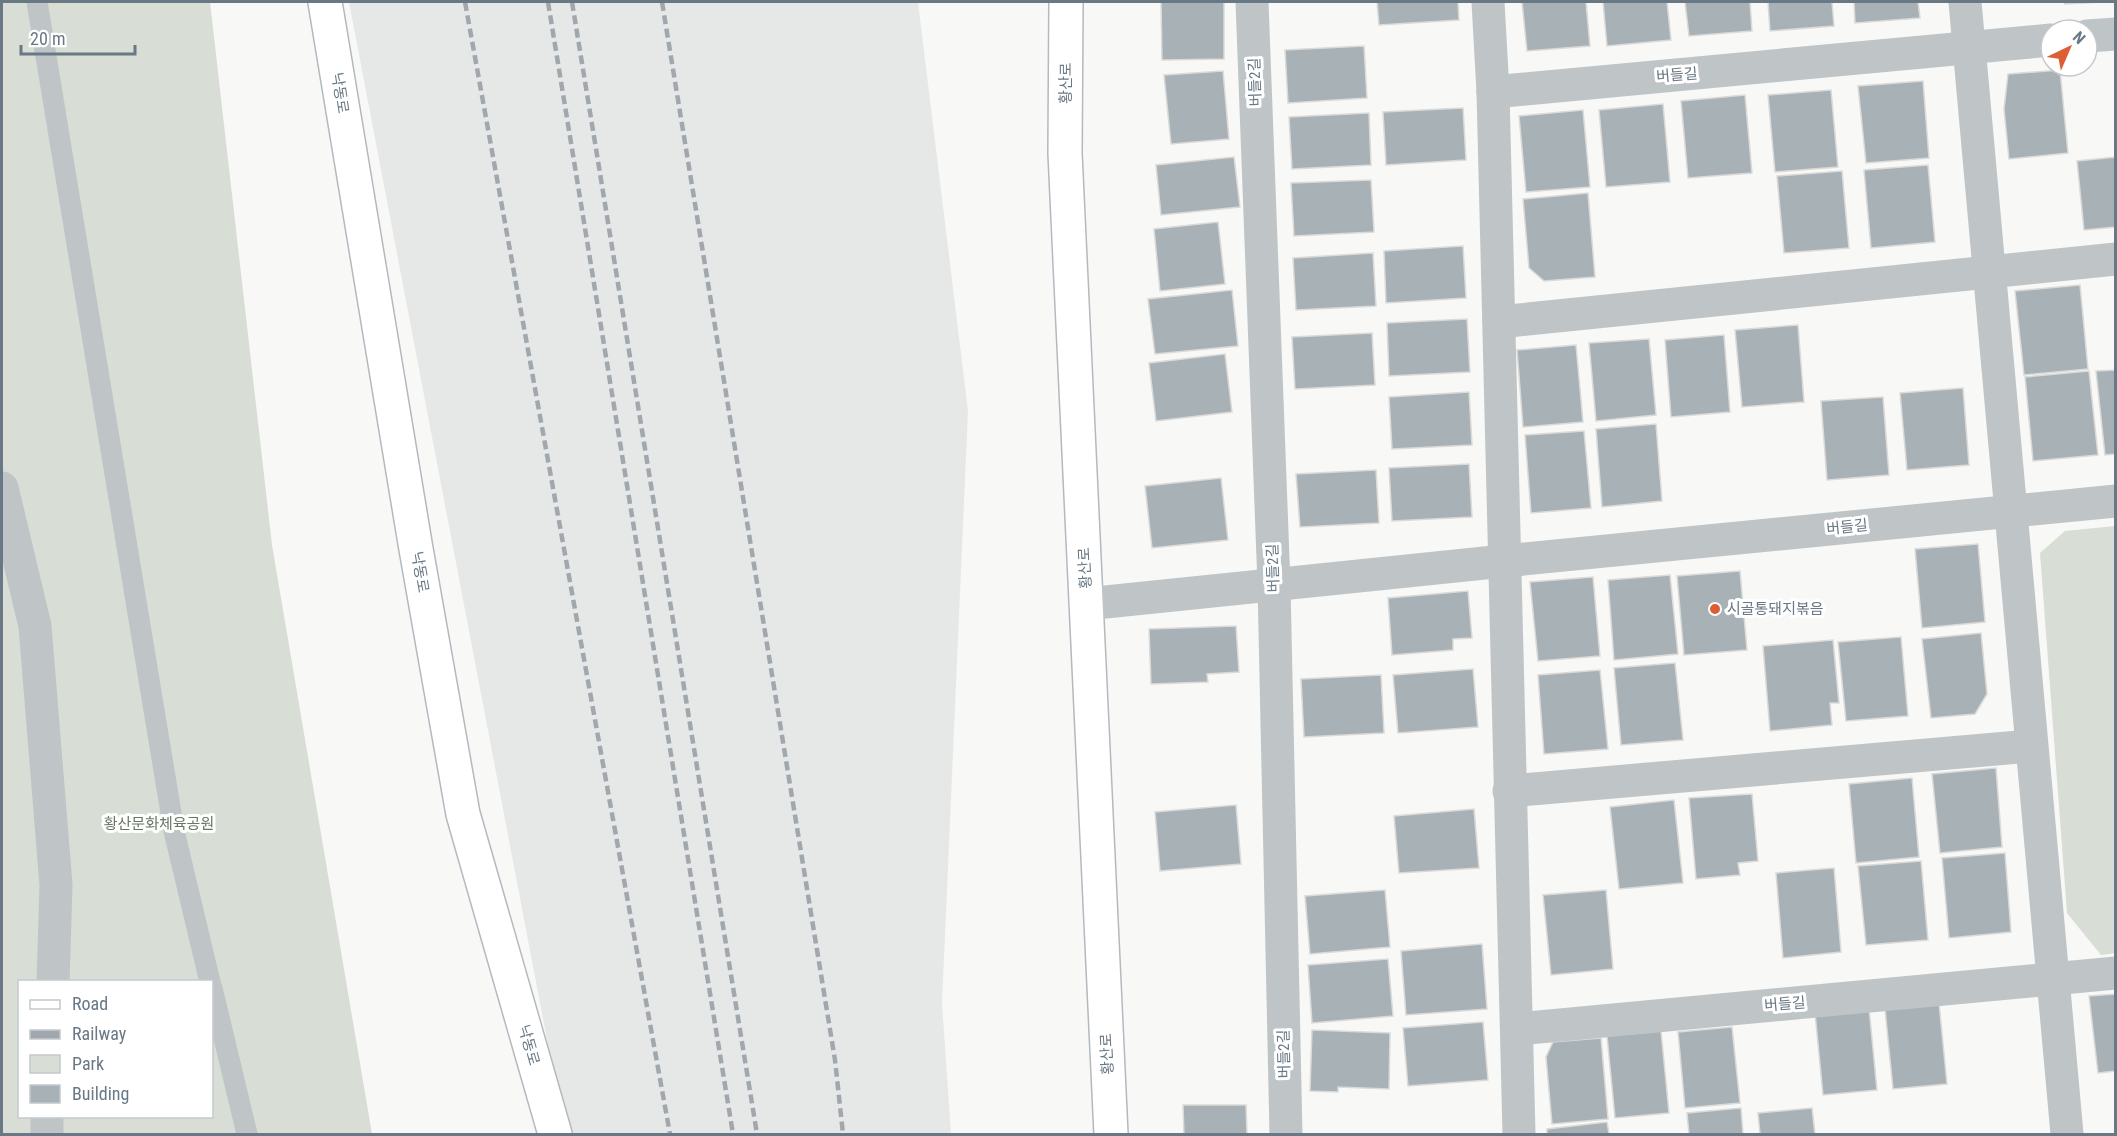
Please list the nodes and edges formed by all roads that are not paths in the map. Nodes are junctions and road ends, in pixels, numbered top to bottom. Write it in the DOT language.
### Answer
graph roads {
  1 [pos="37,2"];
  2 [pos="325,2"];
  3 [pos="1066,2"];
  4 [pos="1252,2"];
  5 [pos="1488,2"];
  6 [pos="1965,2"];
  7 [pos="2115,34"];
  8 [pos="2099,35"];
  9 [pos="2039,41"];
  10 [pos="1969,47"];
  11 [pos="1493,92"];
  12 [pos="2115,259"];
  13 [pos="1989,272"];
  14 [pos="1498,322"];
  15 [pos="2,488"];
  16 [pos="2115,501"];
  17 [pos="2011,511"];
  18 [pos="1504,561"];
  19 [pos="1274,585"];
  20 [pos="1086,604"];
  21 [pos="2031,746"];
  22 [pos="1509,791"];
  23 [pos="2115,973"];
  24 [pos="53,980"];
  25 [pos="210,980"];
  26 [pos="2053,980"];
  27 [pos="213,992"];
  28 [pos="1517,1029"];
  29 [pos="47,1118"];
  30 [pos="47,1134"];
  31 [pos="247,1134"];
  32 [pos="555,1134"];
  33 [pos="1111,1134"];
  34 [pos="1286,1134"];
  35 [pos="1519,1134"];
  36 [pos="2067,1134"];
  1 -- 25 [label="lane"];
  2 -- 32 [label="street, 낙동로"];
  3 -- 20 [label="street, 황산로"];
  4 -- 19 [label="street, 버들2길"];
  5 -- 11 [label="street"];
  6 -- 10 [label="street"];
  7 -- 8 [label="street"];
  9 -- 10 [label="street, 버들길"];
  10 -- 11 [label="street, 버들길"];
  10 -- 13 [label="street"];
  11 -- 14 [label="street"];
  12 -- 13 [label="street"];
  13 -- 14 [label="street"];
  13 -- 17 [label="street"];
  14 -- 18 [label="street"];
  15 -- 24 [label="street"];
  16 -- 17 [label="street, 버들길"];
  17 -- 18 [label="street, 버들길"];
  17 -- 21 [label="street"];
  18 -- 19 [label="street, 버들길"];
  18 -- 22 [label="street"];
  19 -- 20 [label="street, 버들길"];
  19 -- 34 [label="street, 버들2길"];
  20 -- 33 [label="street, 황산로"];
  21 -- 22 [label="street"];
  21 -- 26 [label="street"];
  22 -- 28 [label="street"];
  23 -- 26 [label="street, 버들길"];
  26 -- 28 [label="street, 버들길"];
  26 -- 36 [label="street"];
  27 -- 31 [label="lane"];
  28 -- 35 [label="street"];
  29 -- 30 [label="street"];
}
